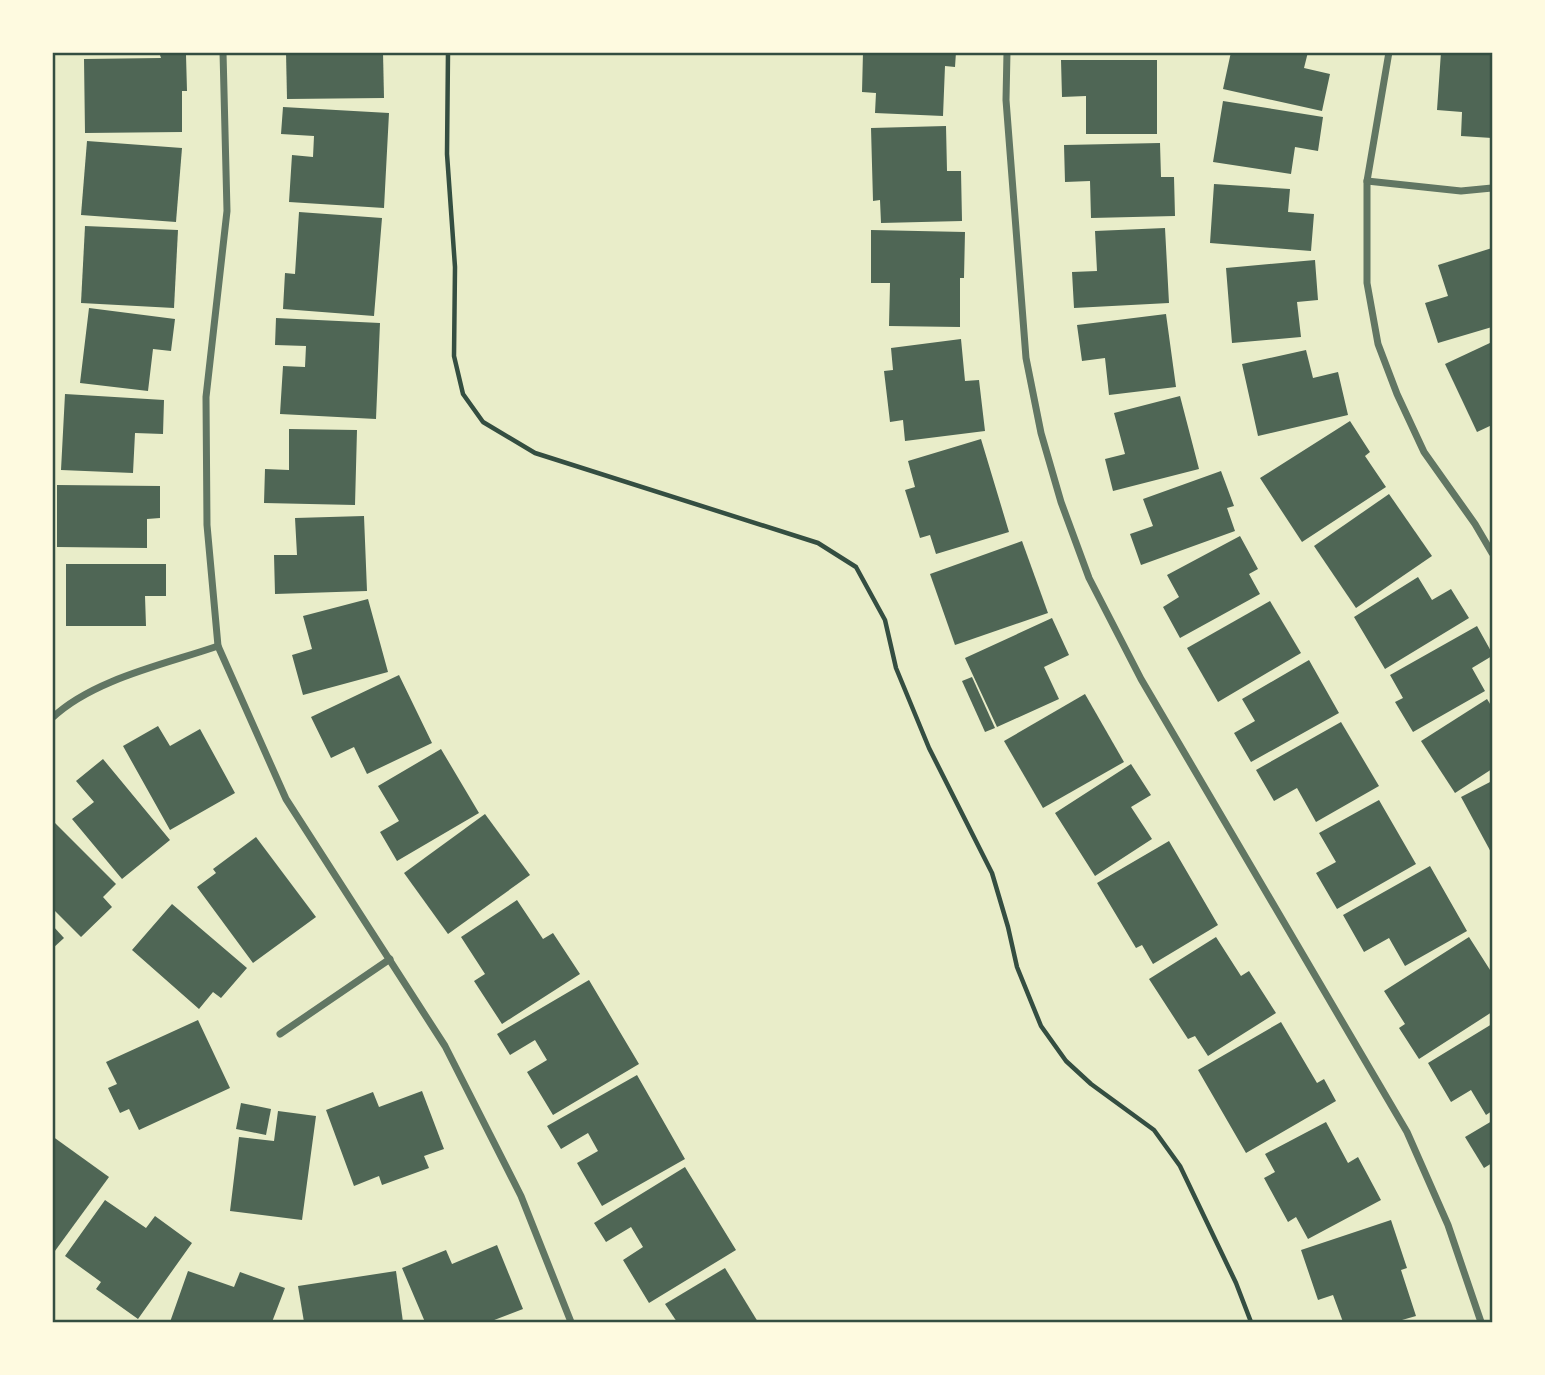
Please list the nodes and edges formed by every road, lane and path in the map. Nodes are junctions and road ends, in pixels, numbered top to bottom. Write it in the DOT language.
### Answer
graph roads {
  1 [pos="223,52"];
  2 [pos="448,52"];
  3 [pos="1007,52"];
  4 [pos="1389,52"];
  5 [pos="1367,181"];
  6 [pos="1493,188"];
  7 [pos="1493,553"];
  8 [pos="218,646"];
  9 [pos="52,718"];
  10 [pos="390,959"];
  11 [pos="280,1034"];
  12 [pos="572,1322"];
  13 [pos="1251,1322"];
  14 [pos="1481,1322"];
  1 -- 8 [label="street"];
  2 -- 13 [label="path"];
  3 -- 14 [label="street"];
  4 -- 5 [label="street"];
  5 -- 6 [label="street"];
  5 -- 7 [label="street"];
  8 -- 9 [label="street"];
  8 -- 10 [label="street"];
  10 -- 11 [label="street"];
  10 -- 12 [label="street"];
}
